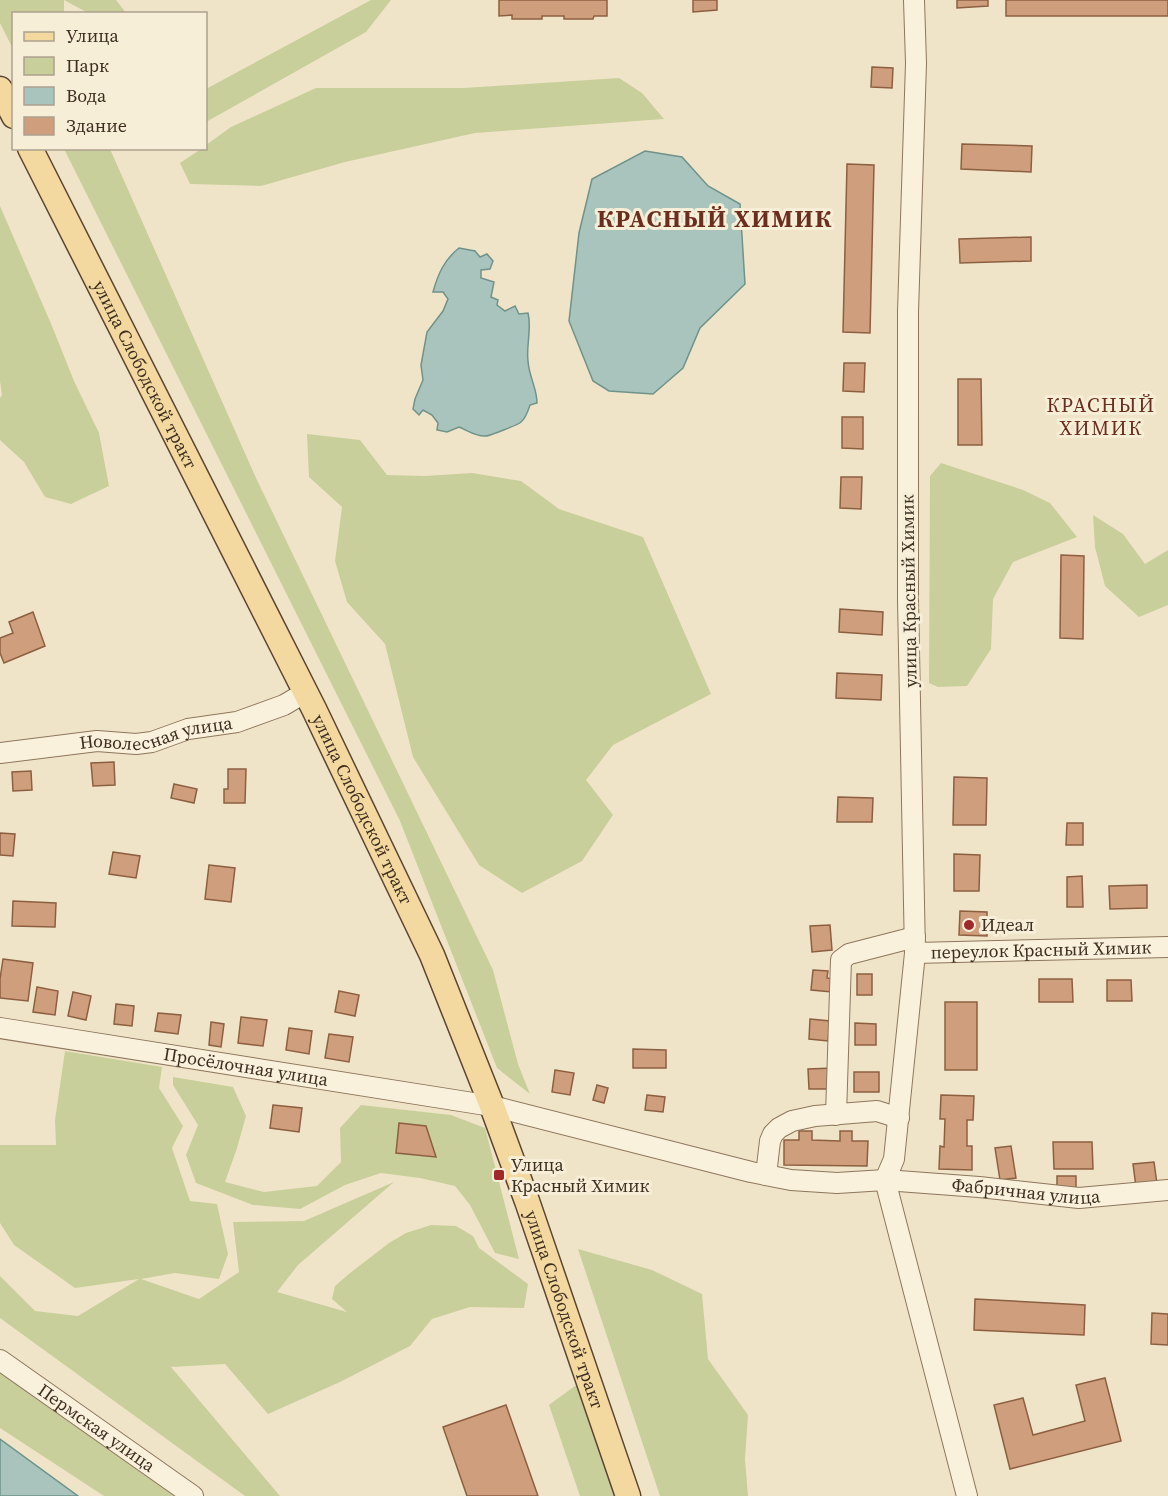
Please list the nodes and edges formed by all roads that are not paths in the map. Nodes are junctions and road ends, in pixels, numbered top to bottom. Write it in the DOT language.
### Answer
graph roads {
  1 [pos="914,0"];
  2 [pos="0,89"];
  3 [pos="12,112"];
  4 [pos="31,150"];
  5 [pos="306,692"];
  6 [pos="0,753"];
  7 [pos="915,945"];
  8 [pos="1168,947"];
  9 [pos="0,1028"];
  10 [pos="492,1106"];
  11 [pos="836,1115"];
  12 [pos="899,1118"];
  13 [pos="766,1175"];
  14 [pos="885,1180"];
  15 [pos="1168,1191"];
  16 [pos="0,1360"];
  17 [pos="193,1496"];
  18 [pos="628,1496"];
  19 [pos="967,1496"];
  1 -- 7 [label="street, улица Красный Химик"];
  2 -- 3 [label="main road"];
  4 -- 5 [label="main road, улица Слободской тракт"];
  5 -- 6 [label="street, Новолесная улица"];
  5 -- 10 [label="main road, улица Слободской тракт"];
  7 -- 8 [label="street, переулок Красный Химик"];
  7 -- 11 [label="street, переулок Красный Химик"];
  7 -- 12 [label="street, улица Красный Химик"];
  9 -- 10 [label="street, Просёлочная улица"];
  10 -- 13 [label="street, Просёлочная улица"];
  10 -- 18 [label="main road, улица Слободской тракт"];
  11 -- 12 [label="street"];
  11 -- 13 [label="street"];
  12 -- 14 [label="street, улица Красный Химик"];
  13 -- 14 [label="street, Фабричная улица"];
  14 -- 15 [label="street, Фабричная улица"];
  14 -- 19 [label="street"];
  16 -- 17 [label="street, Пермская улица"];
}
